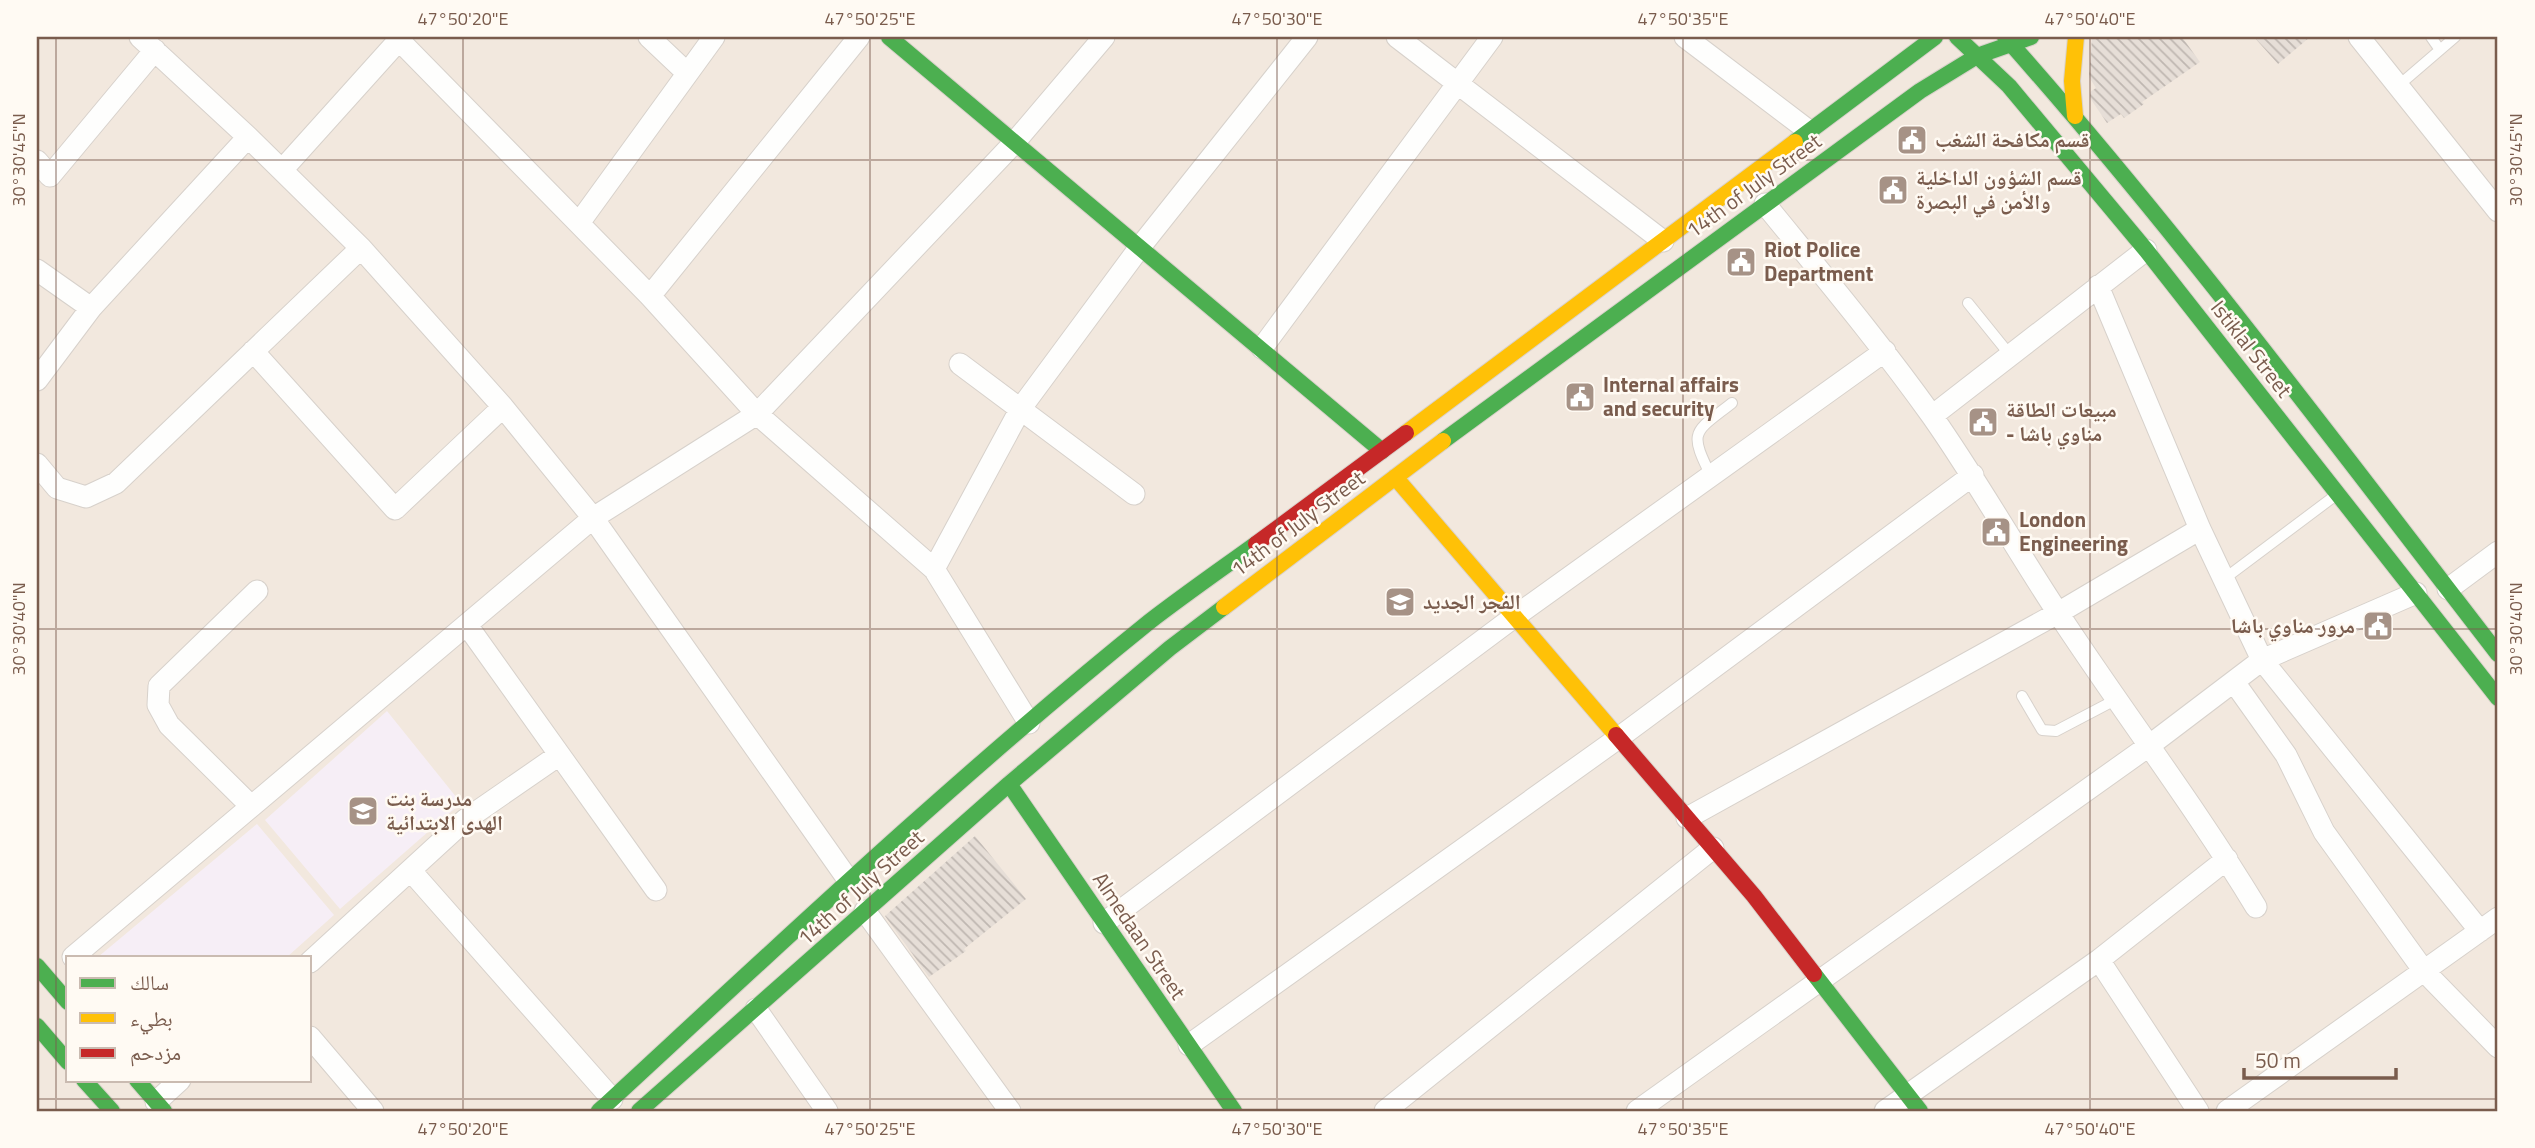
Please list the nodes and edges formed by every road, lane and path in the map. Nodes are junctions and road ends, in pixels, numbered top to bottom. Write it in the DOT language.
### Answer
graph roads {
  1 [pos="649,37"];
  2 [pos="714,37"];
  3 [pos="859,37"];
  4 [pos="889,37"];
  5 [pos="1104,37"];
  6 [pos="1307,37"];
  7 [pos="1398,37"];
  8 [pos="1492,37"];
  9 [pos="1685,37"];
  10 [pos="1935,37"];
  11 [pos="1957,37"];
  12 [pos="2031,37"];
  13 [pos="2076,37"];
  14 [pos="2359,37"];
  15 [pos="2431,37"];
  16 [pos="2455,37"];
  17 [pos="398,38"];
  18 [pos="2008,39"];
  19 [pos="147,41"];
  20 [pos="1891,48"];
  21 [pos="2440,50"];
  22 [pos="1977,56"];
  23 [pos="1888,70"];
  24 [pos="687,73"];
  25 [pos="1458,83"];
  26 [pos="2398,86"];
  27 [pos="2075,116"];
  28 [pos="1809,131"];
  29 [pos="248,137"];
  30 [pos="1014,143"];
  31 [pos="37,161"];
  32 [pos="282,170"];
  33 [pos="1765,204"];
  34 [pos="2498,211"];
  35 [pos="579,223"];
  36 [pos="1663,241"];
  37 [pos="1140,247"];
  38 [pos="361,248"];
  39 [pos="2146,250"];
  40 [pos="37,270"];
  41 [pos="2098,286"];
  42 [pos="650,296"];
  43 [pos="1968,303"];
  44 [pos="91,308"];
  45 [pos="1262,348"];
  46 [pos="253,351"];
  47 [pos="1885,351"];
  48 [pos="2010,355"];
  49 [pos="960,364"];
  50 [pos="37,380"];
  51 [pos="1732,403"];
  52 [pos="503,407"];
  53 [pos="1021,408"];
  54 [pos="757,414"];
  55 [pos="1932,416"];
  56 [pos="1382,451"];
  57 [pos="37,464"];
  58 [pos="1973,475"];
  59 [pos="1711,476"];
  60 [pos="1395,477"];
  61 [pos="1134,494"];
  62 [pos="2338,494"];
  63 [pos="593,519"];
  64 [pos="2200,529"];
  65 [pos="2498,552"];
  66 [pos="934,569"];
  67 [pos="2224,579"];
  68 [pos="2448,589"];
  69 [pos="257,590"];
  70 [pos="2416,593"];
  71 [pos="2058,612"];
  72 [pos="1514,617"];
  73 [pos="467,625"];
  74 [pos="2498,654"];
  75 [pos="2262,660"];
  76 [pos="2234,682"];
  77 [pos="2022,696"];
  78 [pos="2498,698"];
  79 [pos="2118,699"];
  80 [pos="1029,723"];
  81 [pos="1617,739"];
  82 [pos="2150,745"];
  83 [pos="559,755"];
  84 [pos="1009,784"];
  85 [pos="251,806"];
  86 [pos="1687,818"];
  87 [pos="1713,848"];
  88 [pos="2227,859"];
  89 [pos="411,871"];
  90 [pos="849,881"];
  91 [pos="656,890"];
  92 [pos="2256,908"];
  93 [pos="865,911"];
  94 [pos="2498,918"];
  95 [pos="1104,923"];
  96 [pos="2480,931"];
  97 [pos="73,956"];
  98 [pos="312,960"];
  99 [pos="2099,960"];
  100 [pos="66,962"];
  101 [pos="2424,971"];
  102 [pos="42,972"];
  103 [pos="1820,980"];
  104 [pos="66,1000"];
  105 [pos="756,1009"];
  106 [pos="37,1026"];
  107 [pos="312,1039"];
  108 [pos="1189,1045"];
  109 [pos="2498,1047"];
  110 [pos="66,1060"];
  111 [pos="86,1082"];
  112 [pos="139,1082"];
  113 [pos="178,1082"];
  114 [pos="1914,1103"];
  115 [pos="605,1105"];
  116 [pos="160,1106"];
  117 [pos="2234,1109"];
  118 [pos="112,1111"];
  119 [pos="373,1111"];
  120 [pos="639,1111"];
  121 [pos="827,1111"];
  122 [pos="1010,1111"];
  123 [pos="1234,1111"];
  124 [pos="1385,1111"];
  125 [pos="1637,1111"];
  126 [pos="1885,1111"];
  127 [pos="2198,1111"];
  1 -- 24 [label="street"];
  2 -- 24 [label="street"];
  3 -- 42 [label="street"];
  4 -- 30 [label="main road"];
  5 -- 30 [label="street"];
  6 -- 37 [label="street"];
  7 -- 25 [label="street"];
  8 -- 25 [label="street"];
  9 -- 28 [label="street"];
  10 -- 23 [label="main road, 14th of July Street"];
  11 -- 22 [label="main road, Istiklal Street"];
  12 -- 18 [label="main road, 14th of July Street"];
  13 -- 27 [label="main road"];
  14 -- 26 [label="street"];
  15 -- 21 [label="lane"];
  16 -- 21 [label="lane"];
  17 -- 32 [label="street"];
  17 -- 35 [label="street"];
  18 -- 22 [label="main road, 14th of July Street"];
  18 -- 27 [label="main road, Istiklal Street"];
  19 -- 29 [label="street"];
  19 -- 31 [label="street"];
  20 -- 23 [label="main road"];
  21 -- 26 [label="lane"];
  22 -- 33 [label="main road, 14th of July Street"];
  22 -- 39 [label="main road, Istiklal Street"];
  23 -- 28 [label="main road, 14th of July Street"];
  24 -- 35 [label="street"];
  25 -- 36 [label="street"];
  25 -- 45 [label="street"];
  26 -- 34 [label="street"];
  27 -- 68 [label="main road, Istiklal Street"];
  28 -- 36 [label="main road, 14th of July Street"];
  29 -- 32 [label="street"];
  29 -- 44 [label="street"];
  30 -- 37 [label="main road"];
  30 -- 54 [label="street"];
  32 -- 38 [label="street"];
  33 -- 47 [label="street"];
  33 -- 60 [label="main road, 14th of July Street"];
  35 -- 42 [label="street"];
  36 -- 56 [label="main road, 14th of July Street"];
  37 -- 45 [label="main road"];
  37 -- 53 [label="street"];
  38 -- 46 [label="street"];
  38 -- 52 [label="street"];
  39 -- 41 [label="street"];
  39 -- 62 [label="main road, Istiklal Street"];
  40 -- 44 [label="street"];
  41 -- 48 [label="street"];
  41 -- 64 [label="street"];
  42 -- 54 [label="street"];
  43 -- 48 [label="lane"];
  44 -- 50 [label="street"];
  45 -- 56 [label="main road"];
  46 -- 52 [label="street"];
  46 -- 57 [label="street"];
  47 -- 55 [label="street"];
  47 -- 59 [label="street"];
  48 -- 55 [label="street"];
  49 -- 53 [label="street"];
  51 -- 59 [label="lane"];
  52 -- 63 [label="street"];
  53 -- 61 [label="street"];
  53 -- 66 [label="street"];
  54 -- 63 [label="street"];
  54 -- 66 [label="street"];
  55 -- 58 [label="street"];
  56 -- 80 [label="main road, 14th of July Street"];
  58 -- 71 [label="street"];
  58 -- 81 [label="street"];
  59 -- 72 [label="street"];
  60 -- 72 [label="main road"];
  60 -- 84 [label="main road, 14th of July Street"];
  62 -- 67 [label="lane"];
  62 -- 70 [label="main road, Istiklal Street"];
  63 -- 73 [label="street"];
  63 -- 90 [label="street"];
  64 -- 67 [label="street"];
  64 -- 71 [label="street"];
  65 -- 68 [label="street"];
  66 -- 80 [label="street"];
  67 -- 75 [label="street"];
  68 -- 74 [label="main road, Istiklal Street"];
  69 -- 85 [label="street"];
  70 -- 75 [label="street"];
  70 -- 78 [label="main road, Istiklal Street"];
  71 -- 79 [label="street"];
  71 -- 86 [label="street"];
  72 -- 81 [label="main road"];
  72 -- 95 [label="street"];
  73 -- 83 [label="street"];
  73 -- 85 [label="street"];
  75 -- 76 [label="street"];
  75 -- 96 [label="street"];
  76 -- 82 [label="street"];
  76 -- 101 [label="street"];
  77 -- 79 [label="lane"];
  79 -- 82 [label="street"];
  80 -- 90 [label="main road, 14th of July Street"];
  81 -- 86 [label="main road"];
  81 -- 108 [label="street"];
  82 -- 88 [label="street"];
  82 -- 103 [label="street"];
  83 -- 89 [label="street"];
  83 -- 91 [label="street"];
  84 -- 93 [label="main road, 14th of July Street"];
  84 -- 95 [label="main road, Almedaan Street"];
  85 -- 97 [label="street"];
  86 -- 87 [label="main road"];
  87 -- 103 [label="main road"];
  87 -- 124 [label="street"];
  88 -- 92 [label="street"];
  88 -- 99 [label="street"];
  89 -- 98 [label="street"];
  89 -- 115 [label="street"];
  90 -- 115 [label="main road, 14th of July Street"];
  93 -- 105 [label="main road, 14th of July Street"];
  93 -- 122 [label="street"];
  94 -- 96 [label="street"];
  95 -- 108 [label="main road, Almedaan Street"];
  96 -- 101 [label="street"];
  99 -- 114 [label="street"];
  99 -- 127 [label="street"];
  100 -- 102 [label="street"];
  101 -- 109 [label="street"];
  101 -- 117 [label="street"];
  102 -- 104 [label="main road"];
  103 -- 114 [label="main road"];
  103 -- 125 [label="street"];
  105 -- 120 [label="main road, 14th of July Street"];
  105 -- 121 [label="street"];
  106 -- 110 [label="main road"];
  107 -- 119 [label="street"];
  108 -- 123 [label="main road, Almedaan Street"];
  111 -- 118 [label="main road"];
  112 -- 116 [label="main road"];
  113 -- 116 [label="street"];
  114 -- 126 [label="street"];
}
